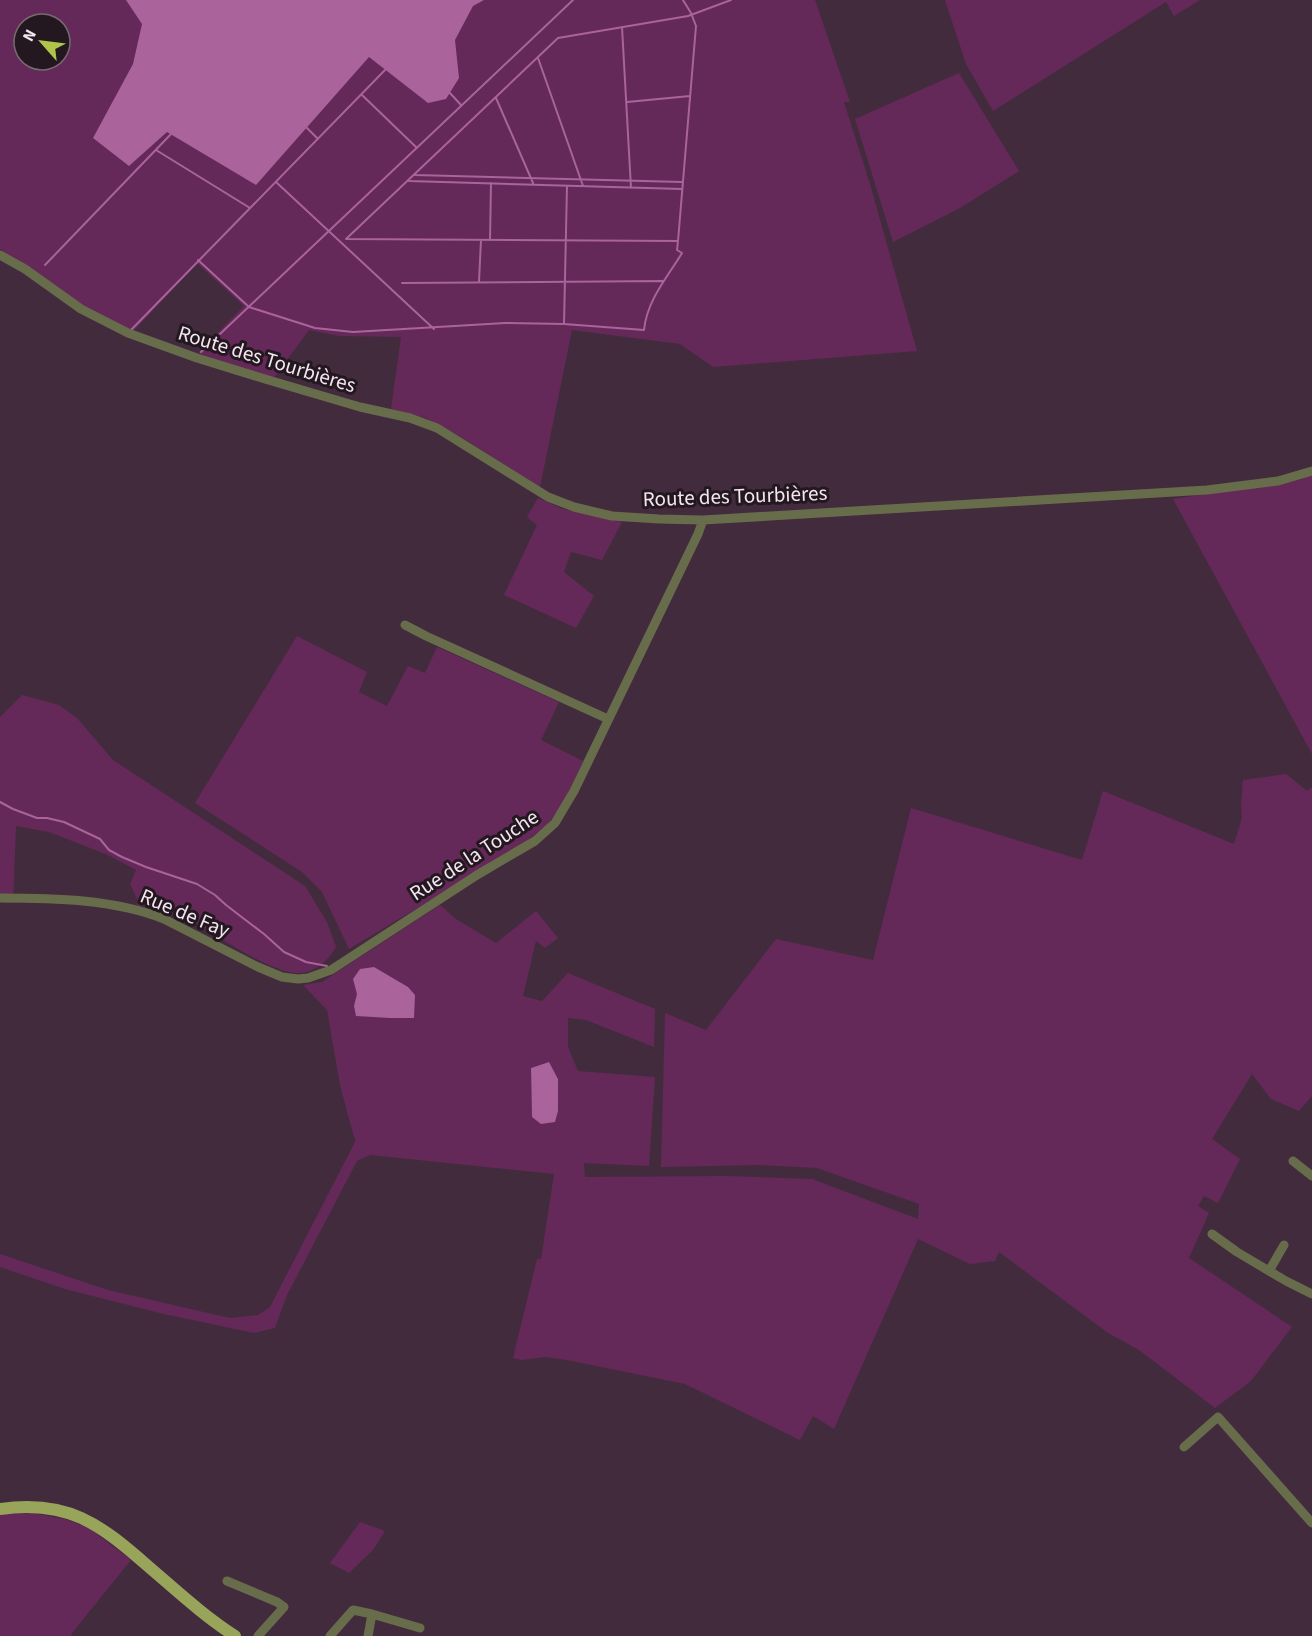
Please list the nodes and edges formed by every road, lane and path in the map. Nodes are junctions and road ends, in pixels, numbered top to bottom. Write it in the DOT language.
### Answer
graph roads {
  1 [pos="0,255"];
  2 [pos="1312,471"];
  3 [pos="703,520"];
  4 [pos="405,625"];
  5 [pos="608,719"];
  6 [pos="0,898"];
  7 [pos="346,962"];
  8 [pos="1293,1161"];
  9 [pos="1312,1176"];
  10 [pos="1212,1234"];
  11 [pos="1284,1245"];
  12 [pos="1269,1271"];
  13 [pos="1312,1294"];
  14 [pos="1184,1447"];
  15 [pos="0,1509"];
  16 [pos="1312,1523"];
  17 [pos="227,1581"];
  18 [pos="372,1614"];
  19 [pos="420,1628"];
  20 [pos="235,1636"];
  21 [pos="258,1636"];
  22 [pos="330,1636"];
  23 [pos="368,1636"];
  1 -- 3 [label="street, Route des Tourbières"];
  2 -- 3 [label="street, Route des Tourbières"];
  3 -- 5 [label="street, Rue de la Touche"];
  4 -- 5 [label="street"];
  5 -- 7 [label="street, Rue de la Touche"];
  6 -- 7 [label="street, Rue de Fay"];
  8 -- 9 [label="street"];
  10 -- 12 [label="street"];
  11 -- 12 [label="street"];
  12 -- 13 [label="street"];
  14 -- 16 [label="street"];
  15 -- 20 [label="main road"];
  17 -- 21 [label="street"];
  18 -- 19 [label="street"];
  18 -- 22 [label="street"];
  18 -- 23 [label="street"];
}
